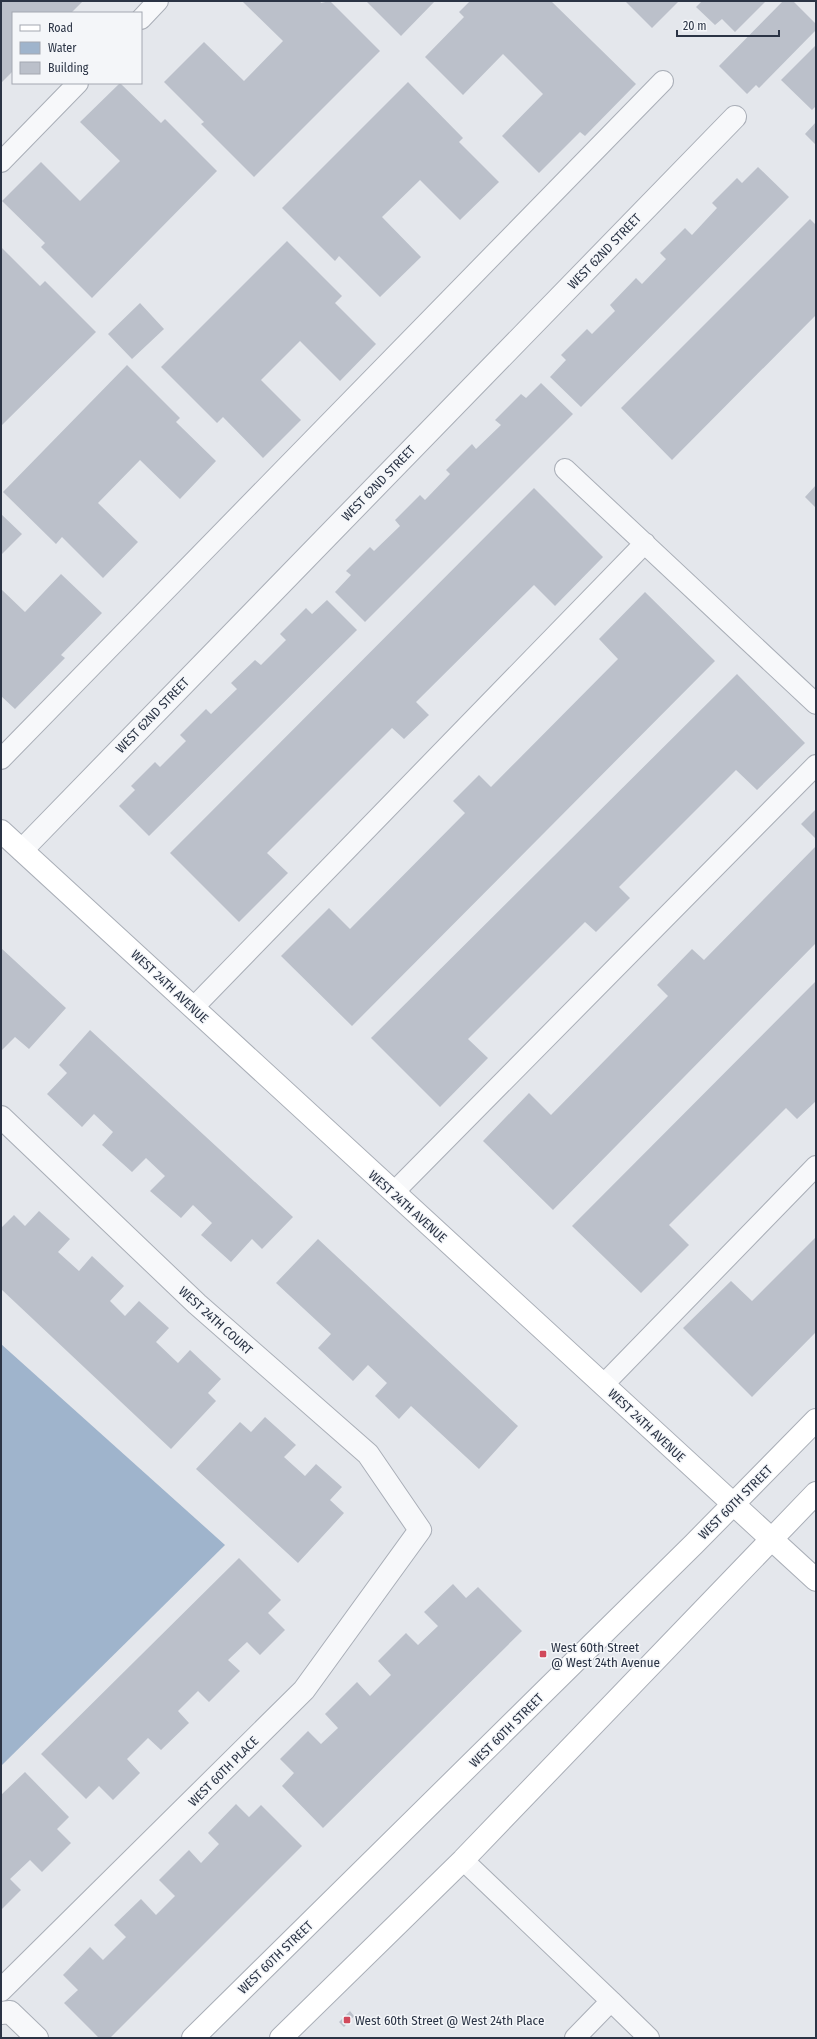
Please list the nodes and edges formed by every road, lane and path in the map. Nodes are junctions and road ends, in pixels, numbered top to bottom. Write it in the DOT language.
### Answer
graph roads {
  1 [pos="158,1"];
  2 [pos="142,18"];
  3 [pos="662,81"];
  4 [pos="77,84"];
  5 [pos="735,117"];
  6 [pos="1,162"];
  7 [pos="565,469"];
  8 [pos="645,543"];
  9 [pos="816,704"];
  10 [pos="1,759"];
  11 [pos="816,765"];
  12 [pos="1,831"];
  13 [pos="22,850"];
  14 [pos="193,1008"];
  15 [pos="1,1117"];
  16 [pos="816,1166"];
  17 [pos="394,1192"];
  18 [pos="604,1384"];
  19 [pos="816,1420"];
  20 [pos="816,1493"];
  21 [pos="733,1504"];
  22 [pos="420,1530"];
  23 [pos="772,1539"];
  24 [pos="816,1580"];
  25 [pos="463,1860"];
  26 [pos="1,1990"];
  27 [pos="610,2001"];
  28 [pos="1,2013"];
  29 [pos="204,2035"];
  30 [pos="37,2038"];
  31 [pos="281,2038"];
  32 [pos="575,2038"];
  33 [pos="649,2038"];
  1 -- 2 [label="lane"];
  3 -- 10 [label="lane"];
  4 -- 6 [label="lane"];
  5 -- 13 [label="street, WEST 62ND STREET"];
  7 -- 8 [label="lane"];
  8 -- 9 [label="lane"];
  8 -- 14 [label="lane"];
  11 -- 17 [label="lane"];
  12 -- 13 [label="street, WEST 24TH AVENUE"];
  13 -- 14 [label="street, WEST 24TH AVENUE"];
  14 -- 17 [label="street, WEST 24TH AVENUE"];
  15 -- 22 [label="street, WEST 24TH COURT"];
  16 -- 18 [label="lane"];
  17 -- 18 [label="street, WEST 24TH AVENUE"];
  18 -- 21 [label="street, WEST 24TH AVENUE"];
  19 -- 21 [label="street, WEST 60TH STREET"];
  20 -- 23 [label="street"];
  21 -- 23 [label="street, WEST 24TH AVENUE"];
  21 -- 29 [label="street, WEST 60TH STREET"];
  22 -- 26 [label="street, WEST 60TH PLACE"];
  23 -- 24 [label="street, WEST 24TH AVENUE"];
  23 -- 25 [label="street"];
  25 -- 27 [label="lane"];
  25 -- 31 [label="street"];
  27 -- 32 [label="lane"];
  27 -- 33 [label="lane"];
  28 -- 30 [label="street"];
}
